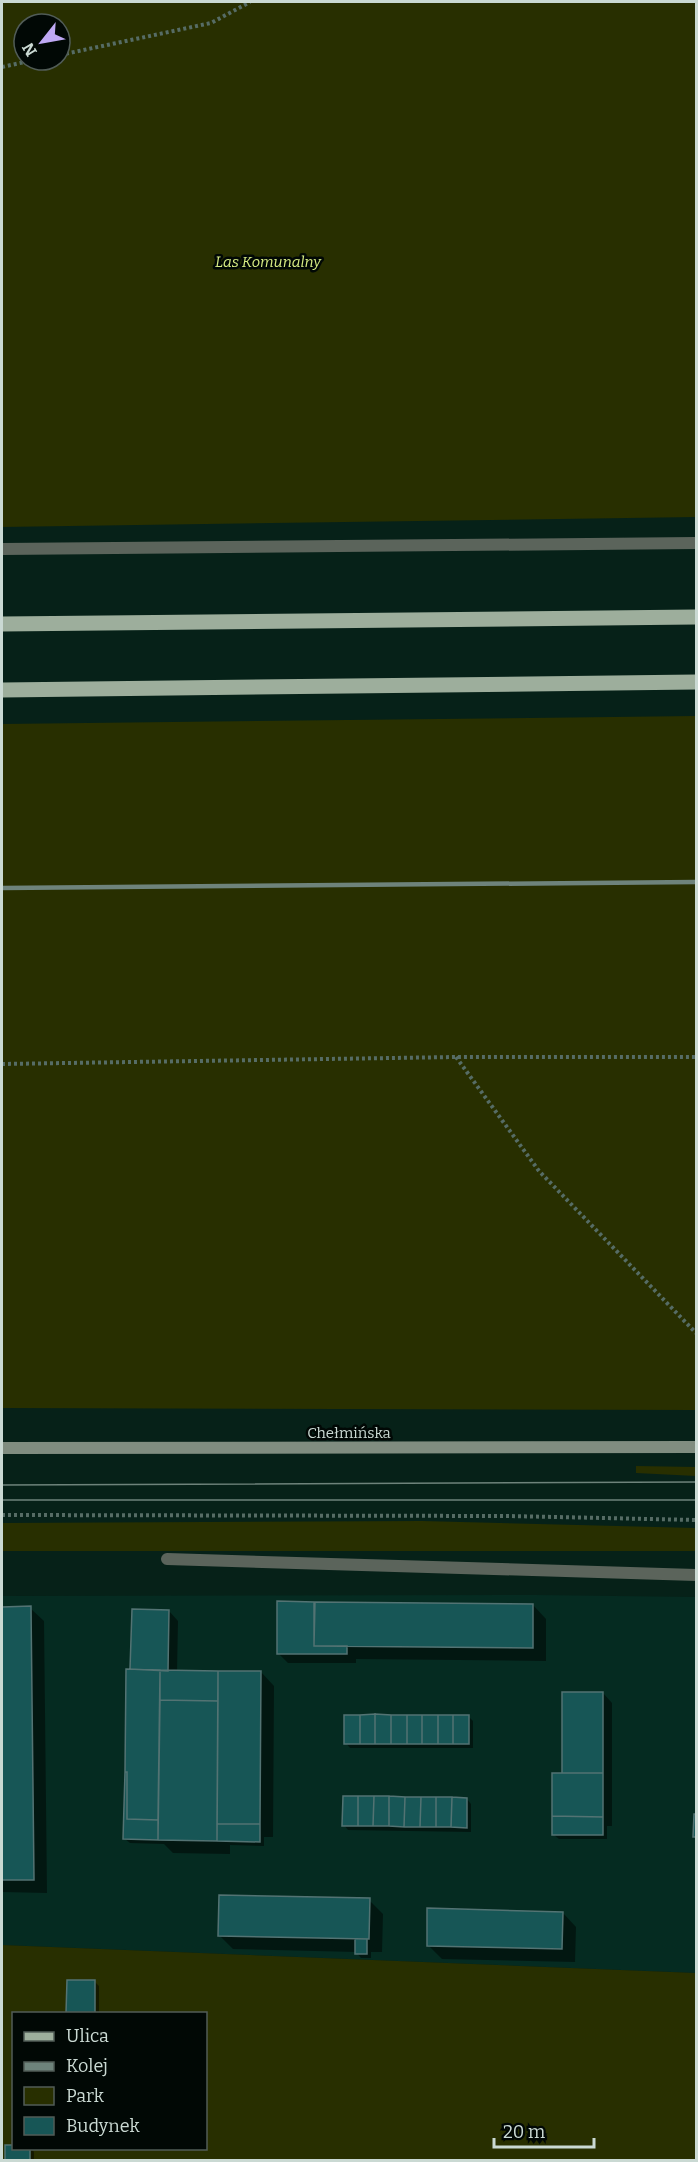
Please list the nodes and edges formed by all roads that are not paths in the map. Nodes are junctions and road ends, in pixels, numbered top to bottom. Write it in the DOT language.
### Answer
graph roads {
  1 [pos="696,543"];
  2 [pos="2,549"];
  3 [pos="696,617"];
  4 [pos="2,624"];
  5 [pos="696,682"];
  6 [pos="2,690"];
  7 [pos="696,1447"];
  8 [pos="2,1448"];
  9 [pos="167,1559"];
  10 [pos="696,1575"];
  1 -- 2 [label="street"];
  3 -- 4 [label="main road"];
  5 -- 6 [label="main road"];
  7 -- 8 [label="main road, Chełmińska"];
  9 -- 10 [label="street"];
}
